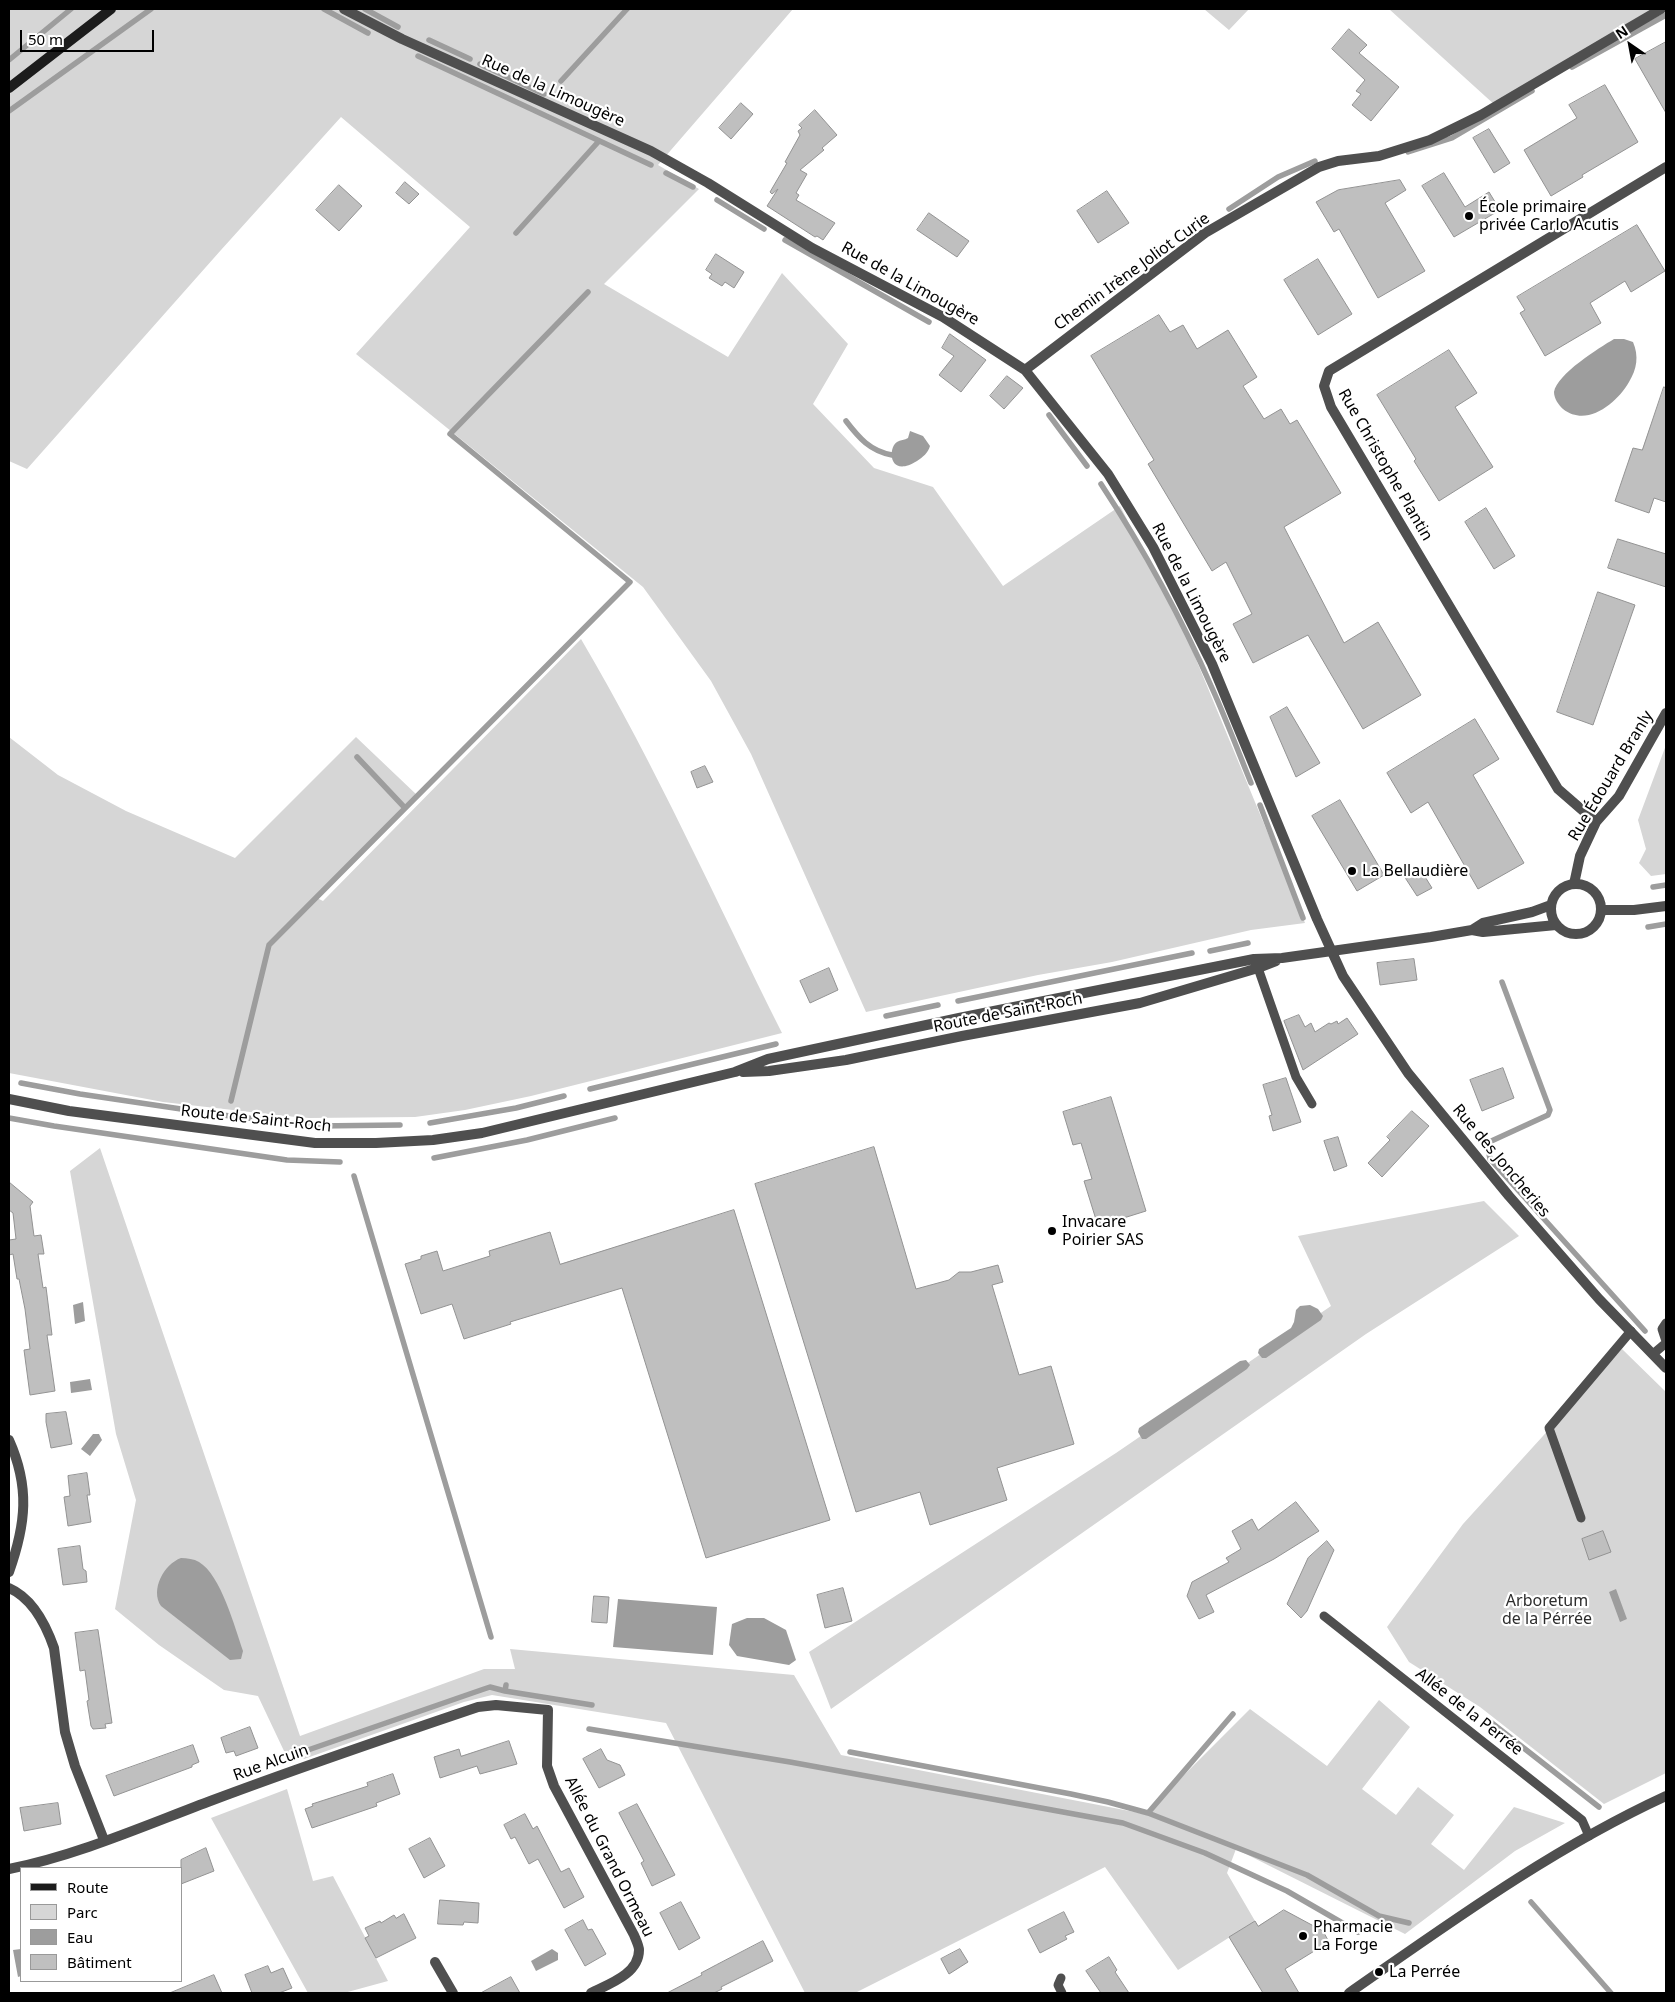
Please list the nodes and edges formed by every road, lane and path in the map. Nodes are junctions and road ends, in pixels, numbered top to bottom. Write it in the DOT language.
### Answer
graph roads {
  1 [pos="110,9"];
  2 [pos="344,9"];
  3 [pos="1661,9"];
  4 [pos="9,88"];
  5 [pos="1666,167"];
  6 [pos="1025,370"];
  7 [pos="1666,713"];
  8 [pos="1596,822"];
  9 [pos="1574,884"];
  10 [pos="1551,905"];
  11 [pos="1666,906"];
  12 [pos="1601,910"];
  13 [pos="1556,925"];
  14 [pos="1472,930"];
  15 [pos="1332,954"];
  16 [pos="1282,958"];
  17 [pos="1258,968"];
  18 [pos="735,1072"];
  19 [pos="9,1099"];
  20 [pos="1312,1104"];
  21 [pos="1666,1323"];
  22 [pos="1631,1331"];
  23 [pos="1666,1342"];
  24 [pos="1653,1354"];
  25 [pos="1666,1368"];
  26 [pos="9,1440"];
  27 [pos="1581,1518"];
  28 [pos="9,1572"];
  29 [pos="9,1588"];
  30 [pos="1324,1616"];
  31 [pos="548,1710"];
  32 [pos="1666,1796"];
  33 [pos="1590,1836"];
  34 [pos="104,1840"];
  35 [pos="20,1867"];
  36 [pos="435,1962"];
  37 [pos="1061,1978"];
  38 [pos="453,1993"];
  39 [pos="591,1993"];
  40 [pos="1062,1993"];
  41 [pos="1349,1993"];
  1 -- 4 [label="main road"];
  2 -- 6 [label="street, Rue de la Limougère"];
  3 -- 6 [label="street, Chemin Irène Joliot Curie"];
  5 -- 8 [label="street, Rue Christophe Plantin"];
  6 -- 15 [label="street, Rue de la Limougère"];
  7 -- 8 [label="street, Rue Édouard Branly"];
  8 -- 9 [label="street, Rue Édouard Branly"];
  9 -- 10 [label="street"];
  9 -- 12 [label="street"];
  10 -- 13 [label="street"];
  10 -- 14 [label="street, Route de Saint-Roch"];
  11 -- 12 [label="street"];
  12 -- 13 [label="street"];
  13 -- 14 [label="street, Route de Saint-Roch"];
  14 -- 15 [label="street, Route de Saint-Roch"];
  15 -- 16 [label="street, Route de Saint-Roch"];
  15 -- 22 [label="street, Rue des Joncheries"];
  16 -- 17 [label="street, Route de Saint-Roch"];
  16 -- 18 [label="street, Route de Saint-Roch"];
  17 -- 18 [label="street, Route de Saint-Roch"];
  17 -- 20 [label="lane"];
  18 -- 19 [label="street, Route de Saint-Roch"];
  21 -- 23 [label="lane"];
  22 -- 24 [label="street, Rue des Joncheries"];
  22 -- 27 [label="lane"];
  23 -- 24 [label="lane"];
  24 -- 25 [label="street, Rue des Joncheries"];
  26 -- 28 [label="street"];
  29 -- 34 [label="street"];
  30 -- 33 [label="lane, Allée de la Perrée"];
  31 -- 34 [label="street, Rue Alcuin"];
  31 -- 39 [label="street, Allée du Grand Ormeau"];
  32 -- 33 [label="street"];
  33 -- 41 [label="street"];
  34 -- 35 [label="street, Rue Alcuin"];
  36 -- 38 [label="street"];
  37 -- 40 [label="lane"];
}
